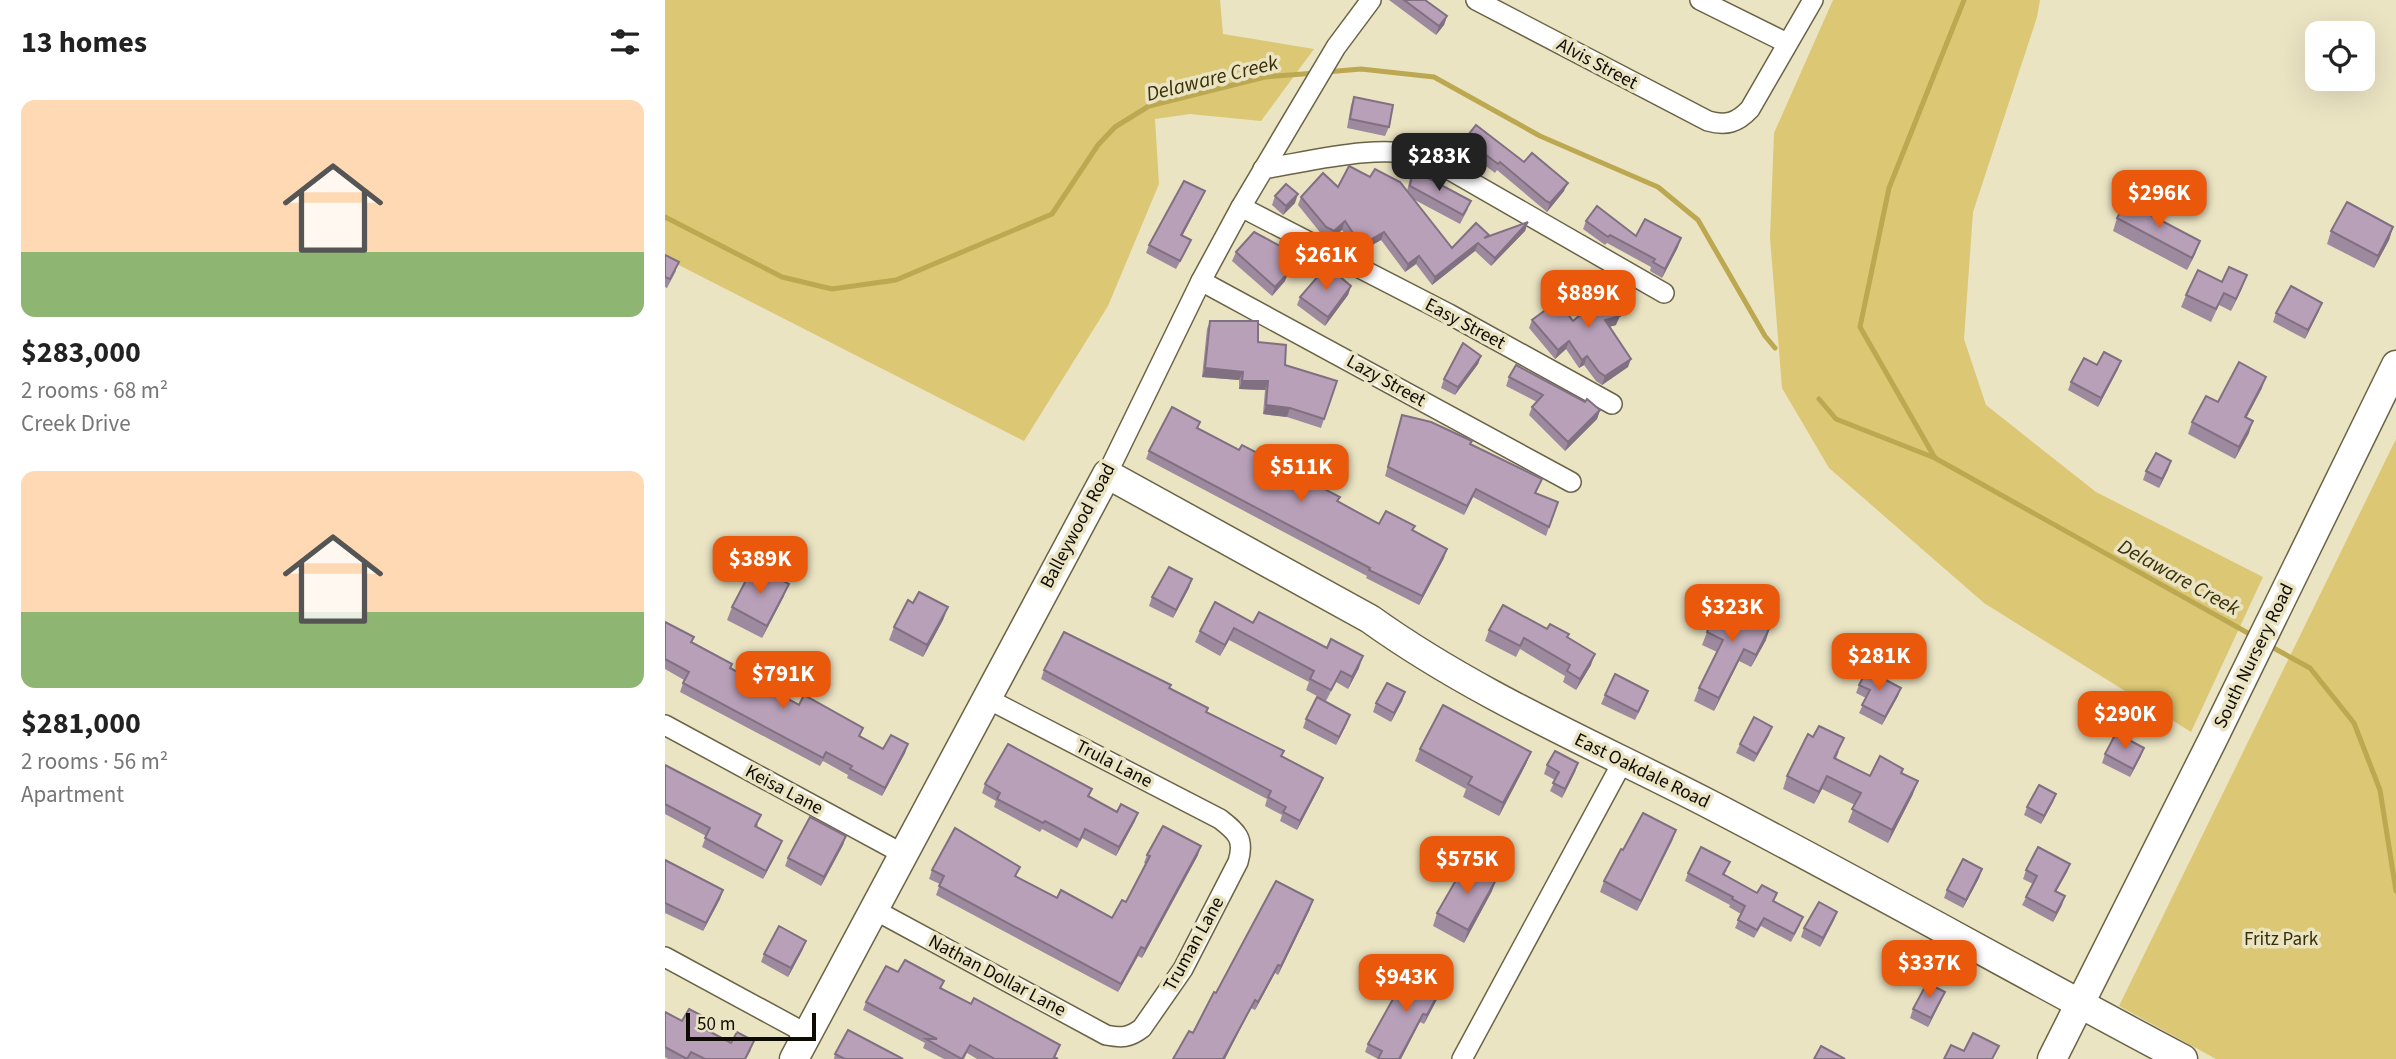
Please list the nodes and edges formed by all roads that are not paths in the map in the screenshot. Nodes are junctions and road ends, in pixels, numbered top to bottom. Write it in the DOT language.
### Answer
graph roads {
  1 [pos="1371,0"];
  2 [pos="1476,0"];
  3 [pos="1700,0"];
  4 [pos="1813,0"];
  5 [pos="1787,43"];
  6 [pos="1263,169"];
  7 [pos="1241,207"];
  8 [pos="1201,281"];
  9 [pos="1664,293"];
  10 [pos="2396,365"];
  11 [pos="1612,404"];
  12 [pos="1107,474"];
  13 [pos="1571,482"];
  14 [pos="986,698"];
  15 [pos="665,725"];
  16 [pos="1622,762"];
  17 [pos="1238,835"];
  18 [pos="903,854"];
  19 [pos="873,909"];
  20 [pos="665,957"];
  21 [pos="2080,1004"];
  22 [pos="807,1034"];
  23 [pos="1123,1038"];
  24 [pos="794,1059"];
  25 [pos="1462,1059"];
  26 [pos="2052,1059"];
  27 [pos="2183,1059"];
  1 -- 6 [label="street, Balleywood Road"];
  2 -- 5 [label="street, Alvis Street"];
  3 -- 5 [label="street"];
  4 -- 5 [label="street"];
  6 -- 7 [label="street, Balleywood Road"];
  6 -- 9 [label="street"];
  7 -- 8 [label="street, Balleywood Road"];
  7 -- 11 [label="street, Easy Street"];
  8 -- 12 [label="street, Balleywood Road"];
  8 -- 13 [label="street, Lazy Street"];
  10 -- 21 [label="street, South Nursery Road"];
  12 -- 14 [label="street, Balleywood Road"];
  12 -- 16 [label="street, East Oakdale Road"];
  14 -- 17 [label="street, Trula Lane"];
  14 -- 18 [label="street, Balleywood Road"];
  15 -- 18 [label="street, Keisa Lane"];
  16 -- 21 [label="street, East Oakdale Road"];
  16 -- 25 [label="street"];
  17 -- 23 [label="street, Truman Lane"];
  18 -- 19 [label="street, Balleywood Road"];
  19 -- 22 [label="street, Balleywood Road"];
  19 -- 23 [label="street, Nathan Dollar Lane"];
  20 -- 22 [label="street"];
  21 -- 26 [label="street, South Nursery Road"];
  21 -- 27 [label="street, East Oakdale Road"];
  22 -- 24 [label="street, Balleywood Road"];
}
